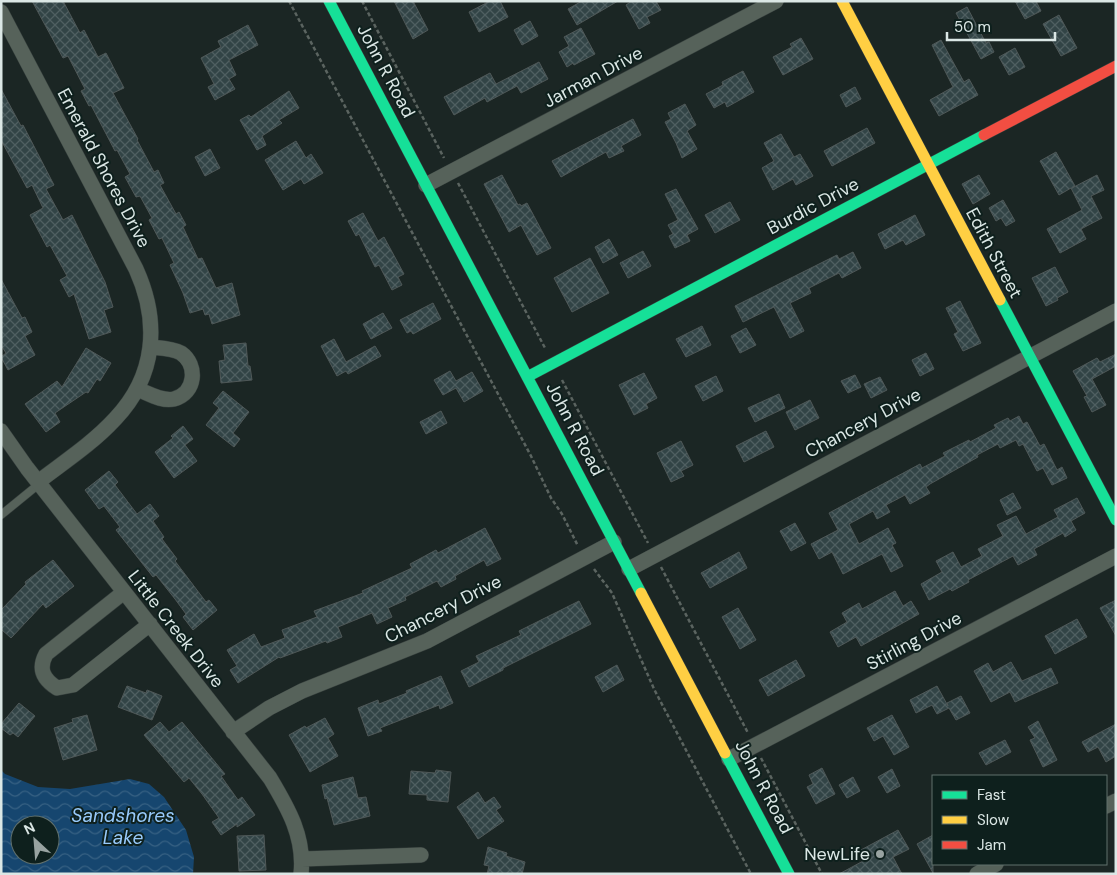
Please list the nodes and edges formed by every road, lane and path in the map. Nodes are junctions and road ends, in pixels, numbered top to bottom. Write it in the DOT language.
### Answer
graph roads {
  1 [pos="289,1"];
  2 [pos="329,1"];
  3 [pos="362,1"];
  4 [pos="776,1"];
  5 [pos="842,1"];
  6 [pos="1,12"];
  7 [pos="1116,66"];
  8 [pos="445,159"];
  9 [pos="928,165"];
  10 [pos="458,184"];
  11 [pos="426,185"];
  12 [pos="1116,311"];
  13 [pos="150,347"];
  14 [pos="546,350"];
  15 [pos="1028,357"];
  16 [pos="559,375"];
  17 [pos="527,377"];
  18 [pos="137,389"];
  19 [pos="1,431"];
  20 [pos="39,483"];
  21 [pos="1,515"];
  22 [pos="1116,520"];
  23 [pos="614,542"];
  24 [pos="648,542"];
  25 [pos="579,547"];
  26 [pos="1116,556"];
  27 [pos="592,567"];
  28 [pos="661,567"];
  29 [pos="629,569"];
  30 [pos="124,592"];
  31 [pos="150,624"];
  32 [pos="233,732"];
  33 [pos="749,733"];
  34 [pos="761,758"];
  35 [pos="729,759"];
  36 [pos="421,855"];
  37 [pos="994,865"];
  38 [pos="301,866"];
  39 [pos="751,874"];
  40 [pos="789,874"];
  41 [pos="822,874"];
  42 [pos="977,874"];
  1 -- 25 [label="path"];
  2 -- 11 [label="street, John R Road"];
  3 -- 8 [label="path"];
  4 -- 11 [label="street, Jarman Drive"];
  5 -- 9 [label="street, Edith Street"];
  6 -- 13 [label="street, Emerald Shores Drive"];
  7 -- 9 [label="street, Burdic Drive"];
  9 -- 15 [label="street, Edith Street"];
  9 -- 17 [label="street, Burdic Drive"];
  10 -- 14 [label="path"];
  11 -- 17 [label="street, John R Road"];
  12 -- 15 [label="street, Chancery Drive"];
  13 -- 18 [label="street, Emerald Shores Drive"];
  13 -- 18 [label="street"];
  15 -- 22 [label="street, Edith Street"];
  15 -- 29 [label="street, Chancery Drive"];
  16 -- 24 [label="path"];
  17 -- 23 [label="street, John R Road"];
  18 -- 20 [label="street, Emerald Shores Drive"];
  19 -- 20 [label="street, Little Creek Drive"];
  20 -- 21 [label="lane"];
  20 -- 30 [label="street, Little Creek Drive"];
  23 -- 29 [label="street, John R Road"];
  23 -- 32 [label="street, Chancery Drive"];
  26 -- 35 [label="street, Stirling Drive"];
  27 -- 39 [label="path"];
  28 -- 33 [label="path"];
  29 -- 35 [label="street, John R Road"];
  30 -- 31 [label="street, Little Creek Drive"];
  30 -- 31 [label="street"];
  31 -- 32 [label="street, Little Creek Drive"];
  32 -- 38 [label="street, Little Creek Drive"];
  34 -- 41 [label="path"];
  35 -- 40 [label="street, John R Road"];
  36 -- 38 [label="street"];
  37 -- 42 [label="street"];
}
